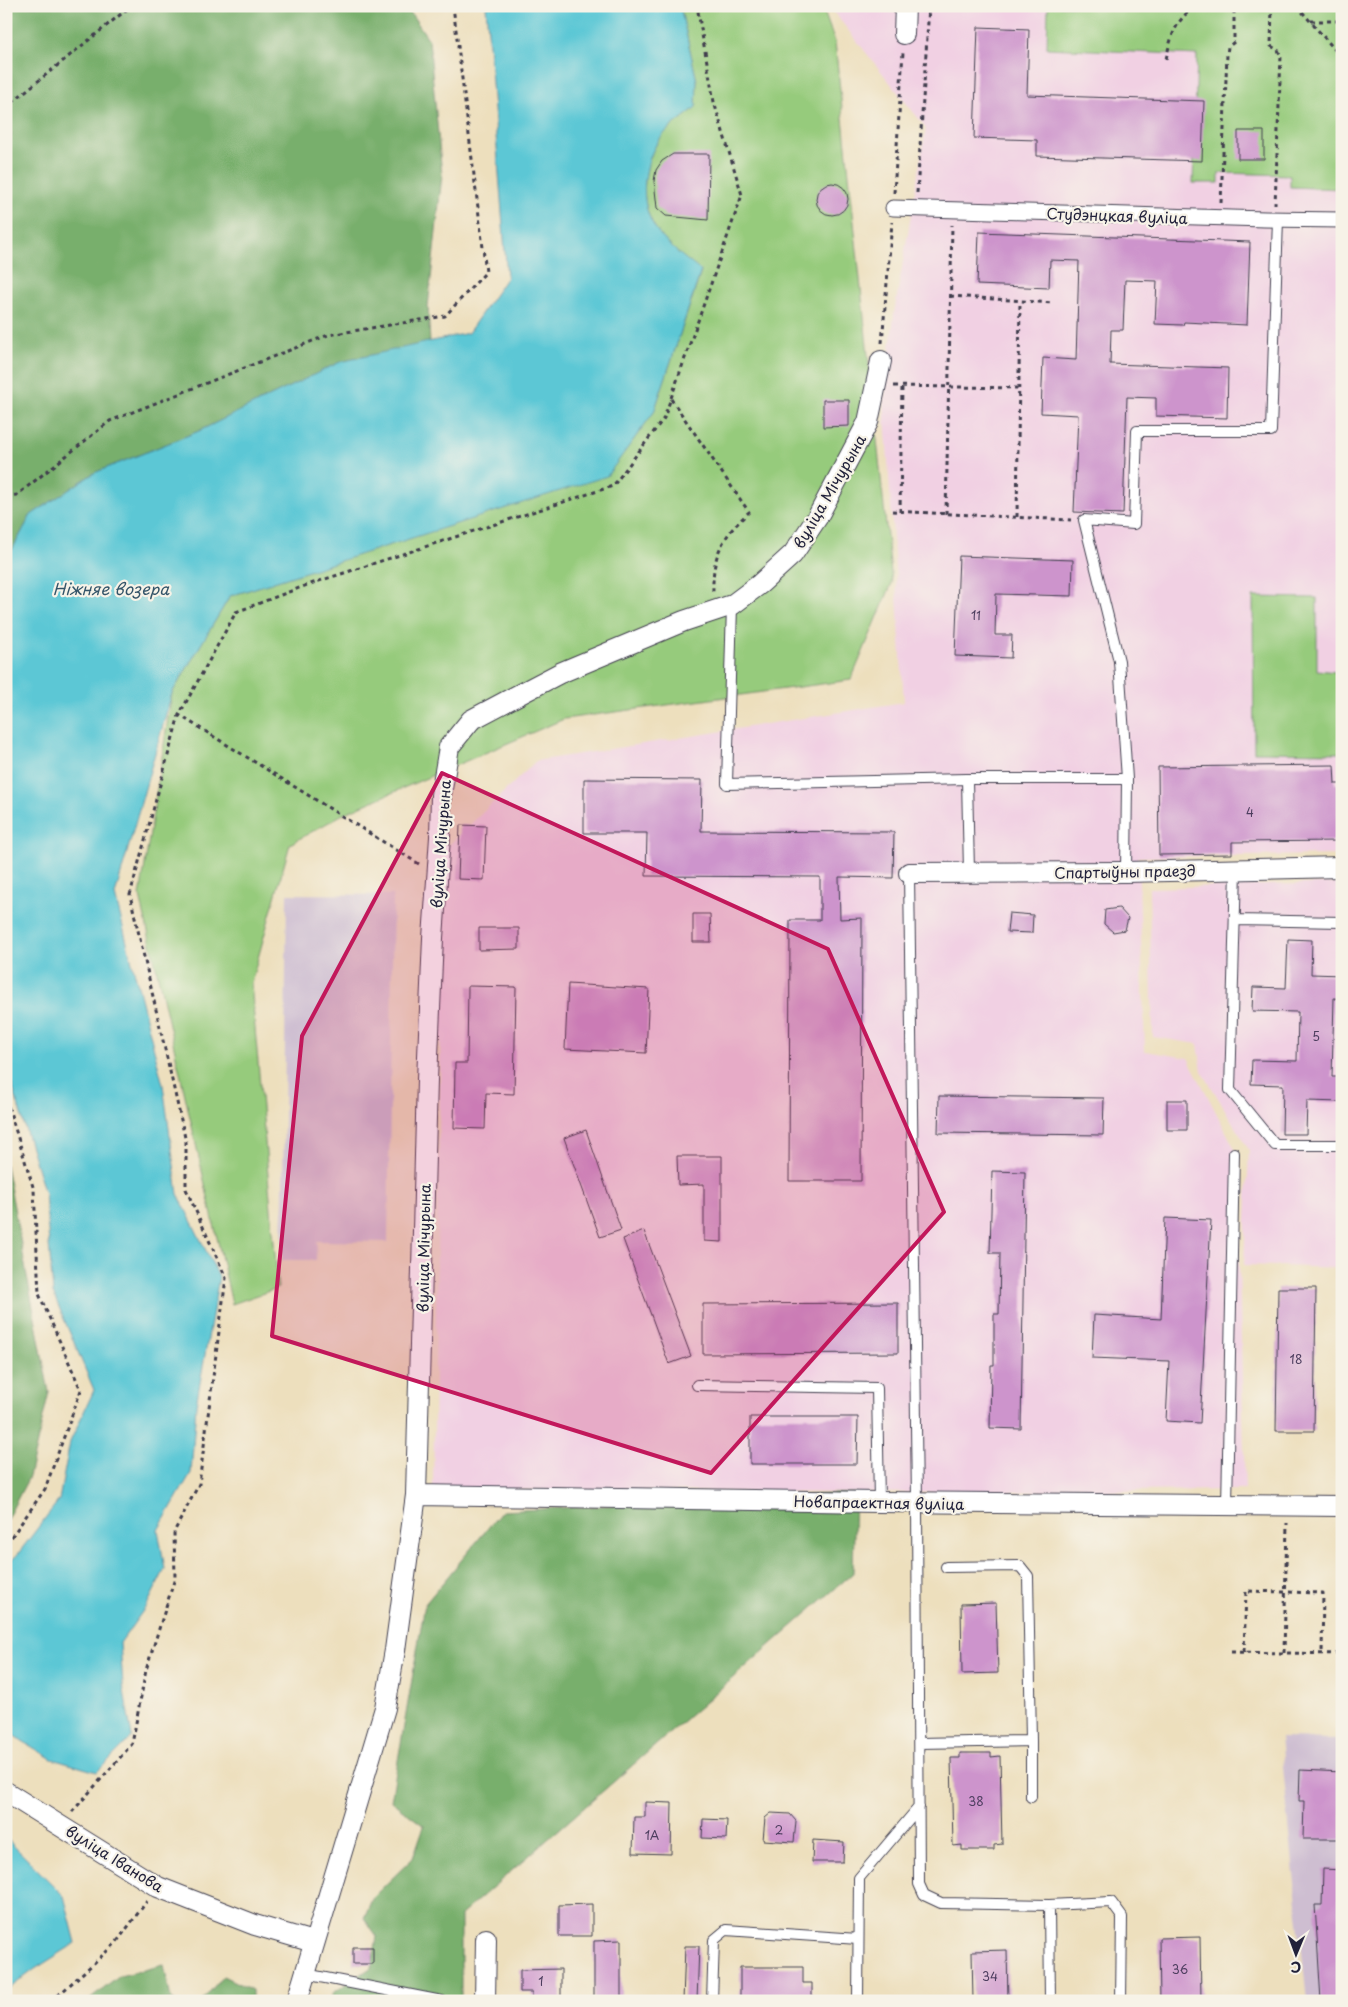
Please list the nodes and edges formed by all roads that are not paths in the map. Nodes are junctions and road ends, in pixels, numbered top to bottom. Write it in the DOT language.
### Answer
graph roads {
  1 [pos="905,6"];
  2 [pos="904,34"];
  3 [pos="893,208"];
  4 [pos="1276,219"];
  5 [pos="1342,220"];
  6 [pos="881,361"];
  7 [pos="725,607"];
  8 [pos="967,779"];
  9 [pos="1126,779"];
  10 [pos="1342,868"];
  11 [pos="1236,870"];
  12 [pos="969,872"];
  13 [pos="1126,872"];
  14 [pos="909,873"];
  15 [pos="1234,920"];
  16 [pos="1342,922"];
  17 [pos="1342,1145"];
  18 [pos="1234,1153"];
  19 [pos="697,1385"];
  20 [pos="416,1495"];
  21 [pos="879,1502"];
  22 [pos="918,1502"];
  23 [pos="1227,1505"];
  24 [pos="1342,1506"];
  25 [pos="946,1567"];
  26 [pos="1030,1741"];
  27 [pos="919,1742"];
  28 [pos="6,1792"];
  29 [pos="1032,1797"];
  30 [pos="920,1807"];
  31 [pos="1048,1906"];
  32 [pos="486,1939"];
  33 [pos="858,1939"];
  34 [pos="314,1942"];
  35 [pos="305,1974"];
  36 [pos="297,2001"];
  37 [pos="442,2001"];
  38 [pos="485,2001"];
  39 [pos="712,2001"];
  40 [pos="858,2001"];
  41 [pos="1050,2001"];
  42 [pos="1121,2001"];
  1 -- 2 [label="street"];
  3 -- 4 [label="street, Студэнцкая вуліца"];
  4 -- 5 [label="street, Студэнцкая вуліца"];
  4 -- 9 [label="lane"];
  6 -- 7 [label="street, вуліца Мічурына"];
  7 -- 8 [label="lane"];
  7 -- 20 [label="street, вуліца Мічурына"];
  8 -- 9 [label="lane"];
  8 -- 12 [label="lane"];
  9 -- 13 [label="lane"];
  10 -- 11 [label="street, Спартыўны праезд"];
  11 -- 13 [label="street, Спартыўны праезд"];
  11 -- 15 [label="lane"];
  12 -- 13 [label="street, Спартыўны праезд"];
  12 -- 14 [label="street, Спартыўны праезд"];
  14 -- 22 [label="lane"];
  15 -- 16 [label="lane"];
  15 -- 17 [label="lane"];
  18 -- 23 [label="lane"];
  19 -- 21 [label="lane"];
  20 -- 21 [label="street, Новапраектная вуліца"];
  20 -- 34 [label="street, вуліца Мічурына"];
  21 -- 22 [label="street, Новапраектная вуліца"];
  22 -- 23 [label="street, Новапраектная вуліца"];
  22 -- 27 [label="lane"];
  23 -- 24 [label="street, Новапраектная вуліца"];
  25 -- 26 [label="lane"];
  26 -- 27 [label="lane"];
  26 -- 29 [label="lane"];
  27 -- 30 [label="lane"];
  28 -- 34 [label="street, вуліца Іванова"];
  30 -- 31 [label="lane"];
  30 -- 33 [label="lane"];
  31 -- 41 [label="lane"];
  31 -- 42 [label="lane"];
  32 -- 38 [label="street"];
  33 -- 39 [label="lane"];
  33 -- 40 [label="lane"];
  34 -- 35 [label="street, вуліца Мічурына"];
  35 -- 36 [label="street, вуліца Мічурына"];
  35 -- 37 [label="lane"];
}
